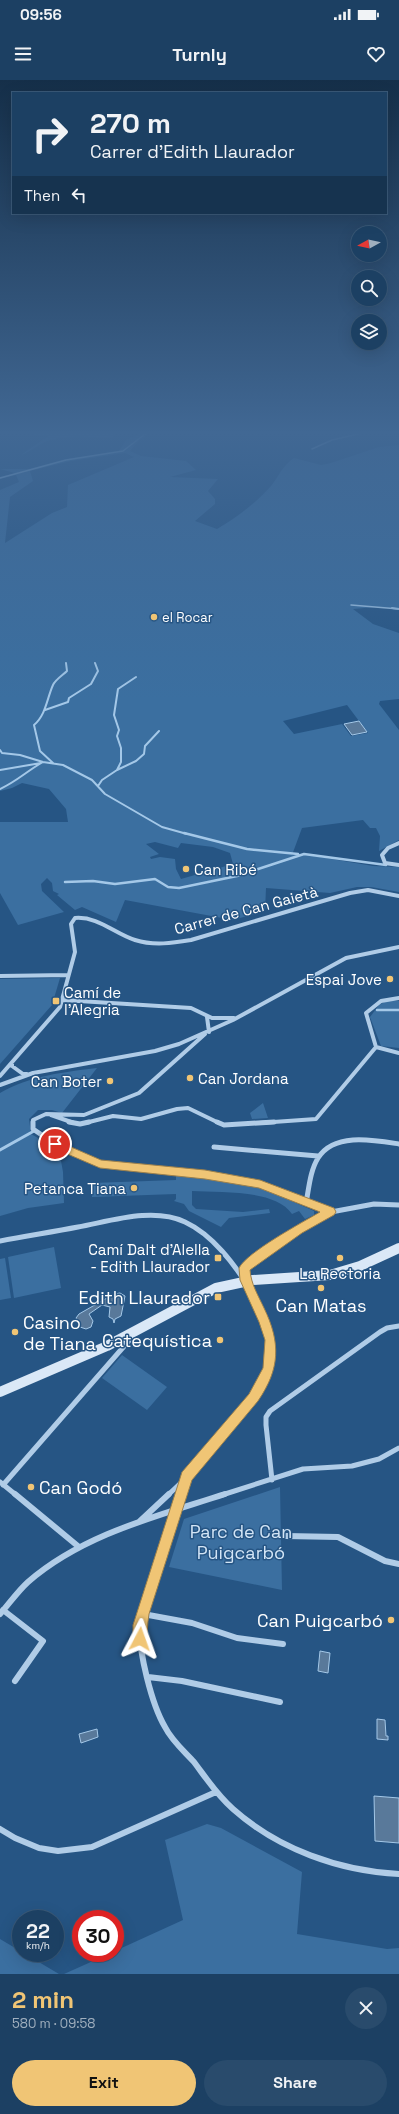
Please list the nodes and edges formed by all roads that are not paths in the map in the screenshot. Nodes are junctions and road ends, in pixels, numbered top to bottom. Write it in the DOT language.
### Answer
graph roads {
  1 [pos="399,843"];
  2 [pos="399,865"];
  3 [pos="399,896"];
  4 [pos="399,947"];
  5 [pos="68,975"];
  6 [pos="0,976"];
  7 [pos="399,998"];
  8 [pos="63,1000"];
  9 [pos="207,1017"];
  10 [pos="238,1017"];
  11 [pos="207,1033"];
  12 [pos="376,1047"];
  13 [pos="399,1053"];
  14 [pos="12,1064"];
  15 [pos="33,1073"];
  16 [pos="0,1076"];
  17 [pos="0,1085"];
  18 [pos="48,1114"];
  19 [pos="399,1144"];
  20 [pos="214,1147"];
  21 [pos="318,1156"];
  22 [pos="306,1203"];
  23 [pos="399,1205"];
  24 [pos="330,1212"];
  25 [pos="0,1241"];
  26 [pos="399,1248"];
  27 [pos="245,1280"];
  28 [pos="399,1326"];
  29 [pos="138,1329"];
  30 [pos="0,1392"];
  31 [pos="399,1448"];
  32 [pos="187,1477"];
  33 [pos="272,1480"];
  34 [pos="2,1484"];
  35 [pos="175,1512"];
  36 [pos="139,1522"];
  37 [pos="286,1536"];
  38 [pos="79,1547"];
  39 [pos="399,1564"];
  40 [pos="1,1612"];
  41 [pos="143,1614"];
  42 [pos="283,1644"];
  43 [pos="148,1677"];
  44 [pos="15,1681"];
  45 [pos="280,1702"];
  46 [pos="216,1792"];
  47 [pos="0,1830"];
  48 [pos="399,1874"];
  1 -- 2 [label="street"];
  3 -- 5 [label="street, Carrer de Can Gaietà"];
  4 -- 10 [label="street"];
  5 -- 6 [label="street"];
  5 -- 8 [label="street"];
  7 -- 12 [label="street"];
  8 -- 9 [label="street"];
  8 -- 14 [label="street"];
  9 -- 10 [label="street"];
  9 -- 11 [label="street"];
  10 -- 11 [label="street"];
  11 -- 15 [label="street"];
  11 -- 18 [label="street"];
  12 -- 13 [label="street"];
  12 -- 18 [label="street"];
  14 -- 15 [label="street"];
  14 -- 16 [label="street"];
  15 -- 17 [label="street"];
  18 -- 22 [label="street"];
  19 -- 21 [label="street"];
  20 -- 21 [label="street"];
  21 -- 22 [label="street"];
  22 -- 24 [label="street"];
  23 -- 24 [label="street"];
  24 -- 27 [label="street"];
  25 -- 27 [label="street"];
  26 -- 27 [label="street"];
  27 -- 29 [label="street"];
  27 -- 32 [label="street"];
  28 -- 33 [label="street"];
  29 -- 30 [label="street"];
  29 -- 34 [label="street"];
  31 -- 33 [label="street"];
  32 -- 35 [label="street"];
  32 -- 36 [label="street"];
  33 -- 35 [label="street"];
  34 -- 38 [label="street"];
  35 -- 36 [label="street"];
  35 -- 41 [label="street"];
  36 -- 38 [label="street"];
  37 -- 39 [label="street"];
  38 -- 40 [label="street"];
  40 -- 44 [label="street"];
  41 -- 42 [label="street"];
  41 -- 43 [label="street"];
  43 -- 45 [label="street"];
  43 -- 46 [label="street"];
  46 -- 47 [label="street"];
  46 -- 48 [label="street"];
}
